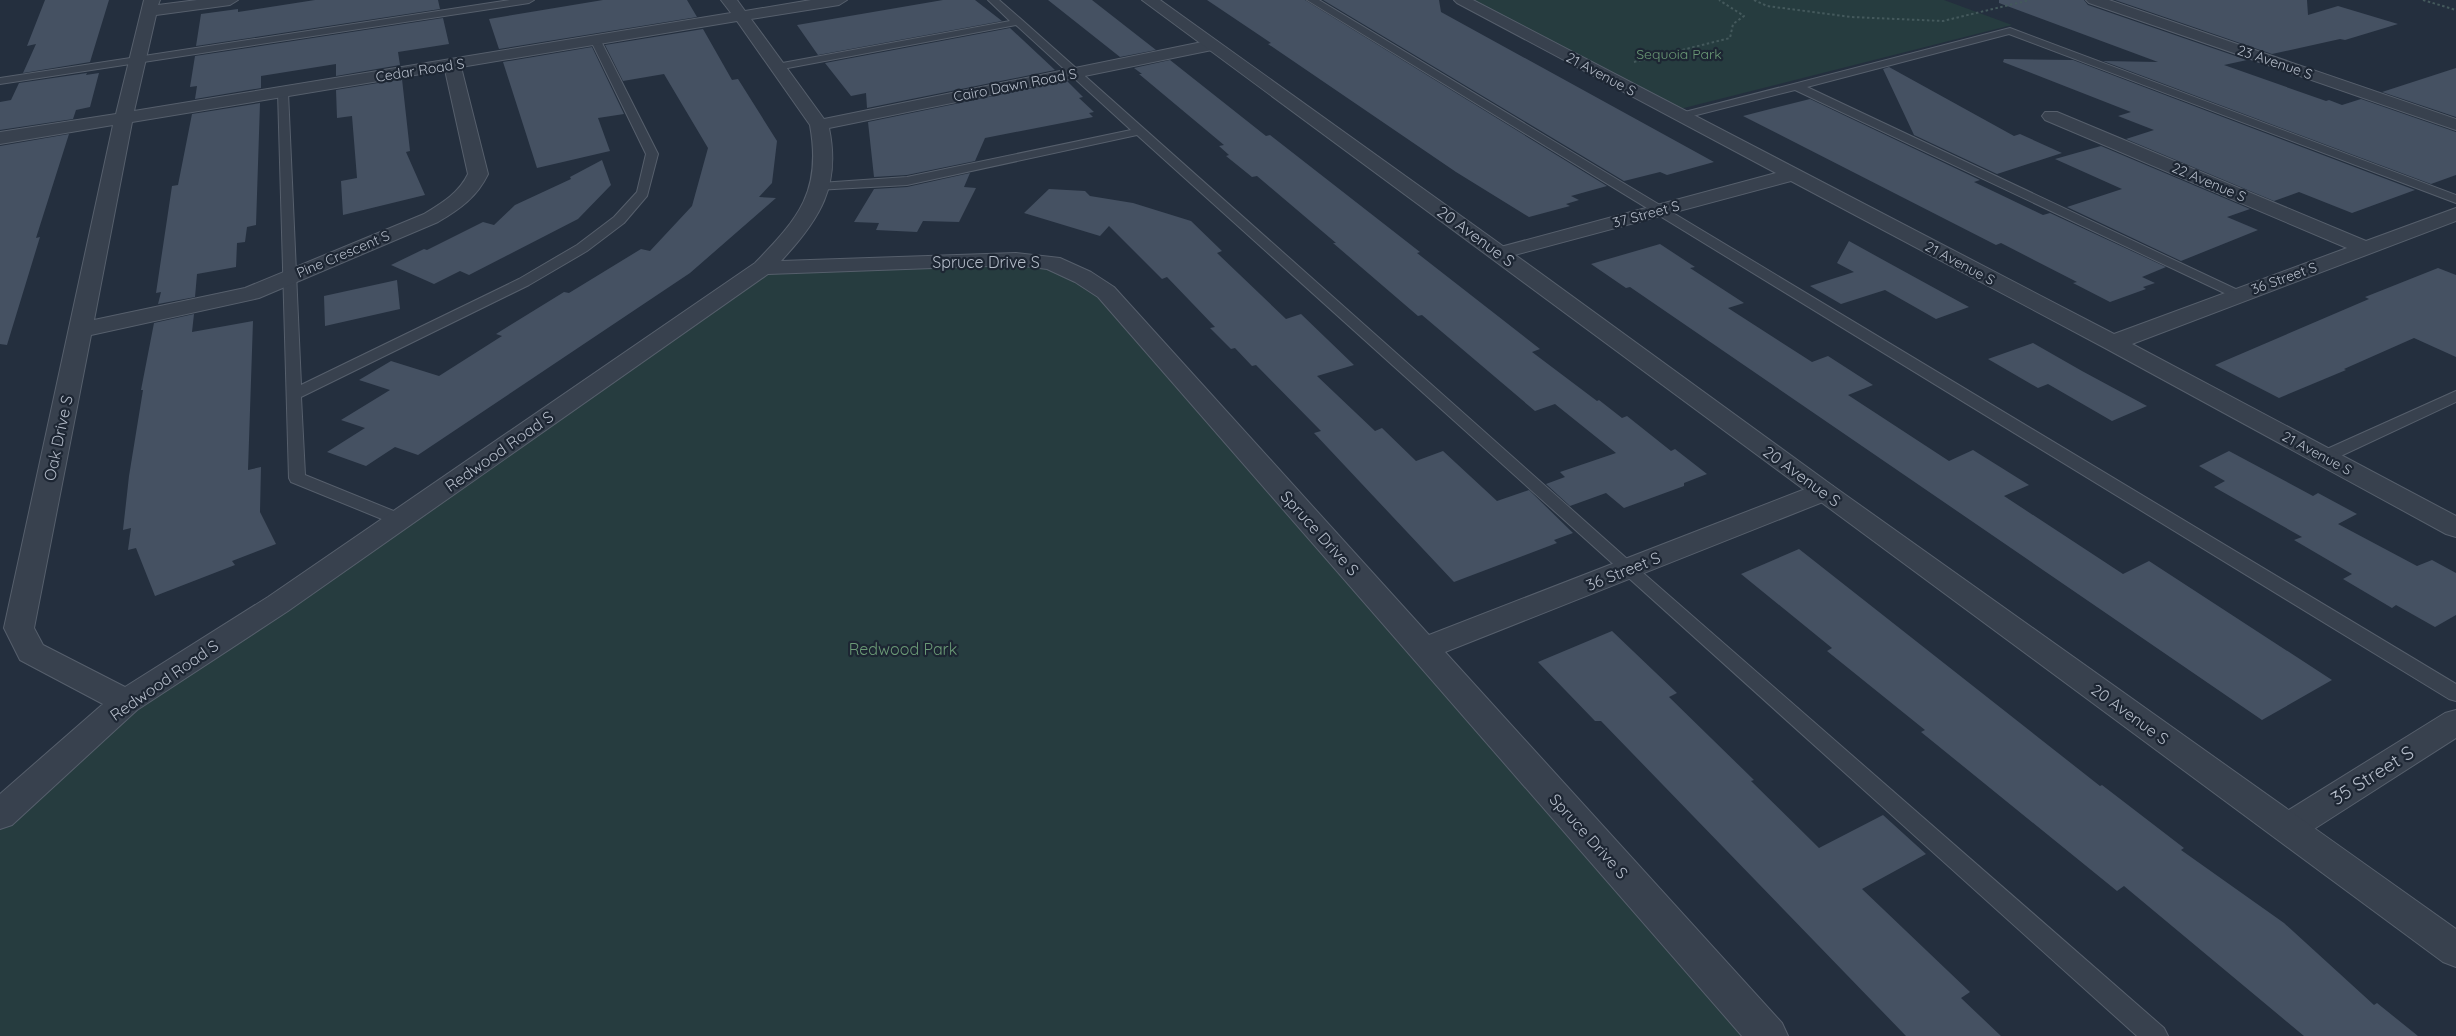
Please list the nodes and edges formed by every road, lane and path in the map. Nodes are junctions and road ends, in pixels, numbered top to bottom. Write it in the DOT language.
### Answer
graph roads {
  1 [pos="230,0"];
  2 [pos="529,0"];
  3 [pos="839,0"];
  4 [pos="993,0"];
  5 [pos="1150,0"];
  6 [pos="1312,0"];
  7 [pos="1462,0"];
  8 [pos="1718,0"];
  9 [pos="1754,0"];
  10 [pos="2030,0"];
  11 [pos="2094,0"];
  12 [pos="2423,0"];
  13 [pos="150,6"];
  14 [pos="735,8"];
  15 [pos="2456,10"];
  16 [pos="1018,22"];
  17 [pos="596,41"];
  18 [pos="1212,46"];
  19 [pos="138,61"];
  20 [pos="452,65"];
  21 [pos="777,66"];
  22 [pos="1597,72"];
  23 [pos="1076,73"];
  24 [pos="0,81"];
  25 [pos="1796,86"];
  26 [pos="283,92"];
  27 [pos="1681,116"];
  28 [pos="2051,116"];
  29 [pos="124,117"];
  30 [pos="818,125"];
  31 [pos="2456,125"];
  32 [pos="1140,131"];
  33 [pos="0,138"];
  34 [pos="1792,174"];
  35 [pos="820,187"];
  36 [pos="2456,199"];
  37 [pos="1657,211"];
  38 [pos="2456,214"];
  39 [pos="2366,248"];
  40 [pos="1500,253"];
  41 [pos="763,268"];
  42 [pos="288,277"];
  43 [pos="2237,295"];
  44 [pos="80,330"];
  45 [pos="2113,343"];
  46 [pos="294,395"];
  47 [pos="2456,396"];
  48 [pos="2324,457"];
  49 [pos="1822,492"];
  50 [pos="400,520"];
  51 [pos="2456,528"];
  52 [pos="1628,569"];
  53 [pos="1423,649"];
  54 [pos="2456,694"];
  55 [pos="126,702"];
  56 [pos="2456,722"];
  57 [pos="0,815"];
  58 [pos="2288,828"];
  59 [pos="2456,950"];
  60 [pos="1768,1036"];
  61 [pos="2155,1036"];
  1 -- 13 [label="street"];
  2 -- 19 [label="lane"];
  3 -- 14 [label="street, Cedar Road S"];
  4 -- 16 [label="lane"];
  5 -- 18 [label="street, 20 Avenue S"];
  6 -- 37 [label="lane"];
  7 -- 22 [label="street, 21 Avenue S"];
  8 -- 22 [label="path"];
  9 -- 10 [label="path"];
  11 -- 31 [label="street, 23 Avenue S"];
  12 -- 15 [label="path"];
  13 -- 19 [label="street, Oak Drive S"];
  14 -- 17 [label="street, Cedar Road S"];
  14 -- 21 [label="street, Redwood Road S"];
  16 -- 21 [label="lane"];
  16 -- 23 [label="lane"];
  17 -- 20 [label="street, Cedar Road S"];
  17 -- 46 [label="lane"];
  18 -- 23 [label="street, Cairo Dawn Road S"];
  18 -- 40 [label="street, 20 Avenue S"];
  19 -- 24 [label="lane"];
  19 -- 29 [label="street, Oak Drive S"];
  20 -- 26 [label="street, Cedar Road S"];
  20 -- 42 [label="street, Pine Crescent S"];
  21 -- 30 [label="street, Redwood Road S"];
  22 -- 27 [label="street, 21 Avenue S"];
  23 -- 30 [label="street, Cairo Dawn Road S"];
  23 -- 32 [label="lane"];
  25 -- 27 [label="lane"];
  25 -- 36 [label="lane"];
  25 -- 43 [label="lane"];
  26 -- 29 [label="street, Cedar Road S"];
  26 -- 42 [label="lane"];
  27 -- 34 [label="street, 21 Avenue S"];
  28 -- 39 [label="street, 22 Avenue S"];
  29 -- 33 [label="street, Cedar Road S"];
  29 -- 44 [label="street, Oak Drive S"];
  30 -- 35 [label="street, Redwood Road S"];
  32 -- 35 [label="lane"];
  32 -- 52 [label="lane"];
  34 -- 37 [label="street, 37 Street S"];
  34 -- 45 [label="street, 21 Avenue S"];
  35 -- 41 [label="street, Redwood Road S"];
  37 -- 40 [label="street, 37 Street S"];
  37 -- 54 [label="lane"];
  38 -- 39 [label="street, 36 Street S"];
  39 -- 43 [label="street, 36 Street S"];
  40 -- 49 [label="street, 20 Avenue S"];
  41 -- 50 [label="street, Redwood Road S"];
  41 -- 53 [label="street, Spruce Drive S"];
  42 -- 44 [label="street, Pine Crescent S"];
  42 -- 46 [label="lane"];
  43 -- 45 [label="street, 36 Street S"];
  44 -- 55 [label="street, Oak Drive S"];
  45 -- 48 [label="street, 21 Avenue S"];
  46 -- 50 [label="lane"];
  47 -- 48 [label="lane"];
  48 -- 51 [label="street, 21 Avenue S"];
  49 -- 52 [label="street, 36 Street S"];
  49 -- 58 [label="street, 20 Avenue S"];
  50 -- 55 [label="street, Redwood Road S"];
  52 -- 53 [label="street, 36 Street S"];
  52 -- 61 [label="lane"];
  53 -- 60 [label="street, Spruce Drive S"];
  55 -- 57 [label="street, Redwood Road S"];
  56 -- 58 [label="street, 35 Street S"];
  58 -- 59 [label="street, 20 Avenue S"];
}
